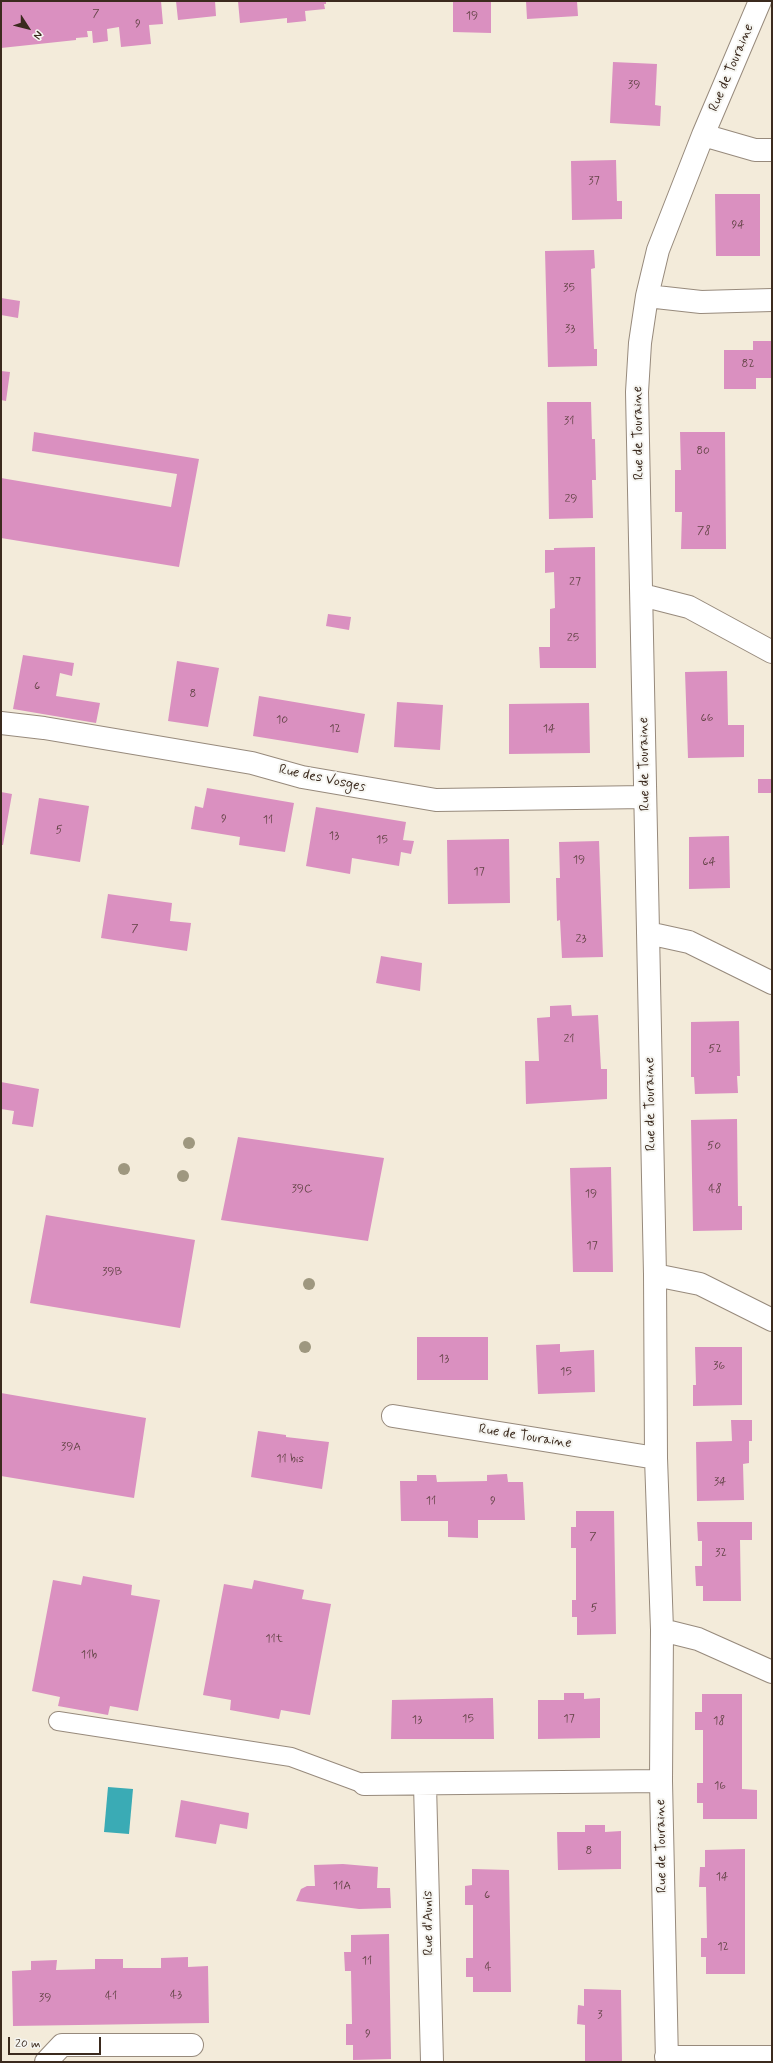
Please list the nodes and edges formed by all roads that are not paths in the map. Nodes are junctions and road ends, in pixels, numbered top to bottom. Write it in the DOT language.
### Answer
graph roads {
  1 [pos="760,1"];
  2 [pos="703,135"];
  3 [pos="772,150"];
  4 [pos="647,296"];
  5 [pos="772,300"];
  6 [pos="642,595"];
  7 [pos="772,652"];
  8 [pos="1,723"];
  9 [pos="646,797"];
  10 [pos="648,932"];
  11 [pos="772,983"];
  12 [pos="655,1275"];
  13 [pos="772,1320"];
  14 [pos="393,1416"];
  15 [pos="656,1458"];
  16 [pos="662,1630"];
  17 [pos="772,1672"];
  18 [pos="58,1721"];
  19 [pos="661,1781"];
  20 [pos="364,1784"];
  21 [pos="425,1784"];
  22 [pos="192,2045"];
  23 [pos="772,2057"];
  24 [pos="667,2059"];
  25 [pos="46,2062"];
  26 [pos="432,2062"];
  1 -- 2 [label="street, Rue de Touraine"];
  2 -- 3 [label="street"];
  2 -- 4 [label="street, Rue de Touraine"];
  4 -- 5 [label="street"];
  4 -- 6 [label="street, Rue de Touraine"];
  6 -- 7 [label="street"];
  6 -- 9 [label="street, Rue de Touraine"];
  8 -- 9 [label="street, Rue des Vosges"];
  9 -- 10 [label="street, Rue de Touraine"];
  10 -- 11 [label="street"];
  10 -- 12 [label="street, Rue de Touraine"];
  12 -- 13 [label="street"];
  12 -- 15 [label="street, Rue de Touraine"];
  14 -- 15 [label="street, Rue de Touraine"];
  15 -- 16 [label="street, Rue de Touraine"];
  16 -- 17 [label="street"];
  16 -- 19 [label="street, Rue de Touraine"];
  18 -- 20 [label="lane"];
  19 -- 21 [label="street"];
  19 -- 24 [label="street, Rue de Touraine"];
  20 -- 21 [label="street"];
  21 -- 26 [label="street, Rue d'Aunis"];
  22 -- 25 [label="street"];
  23 -- 24 [label="street"];
}
